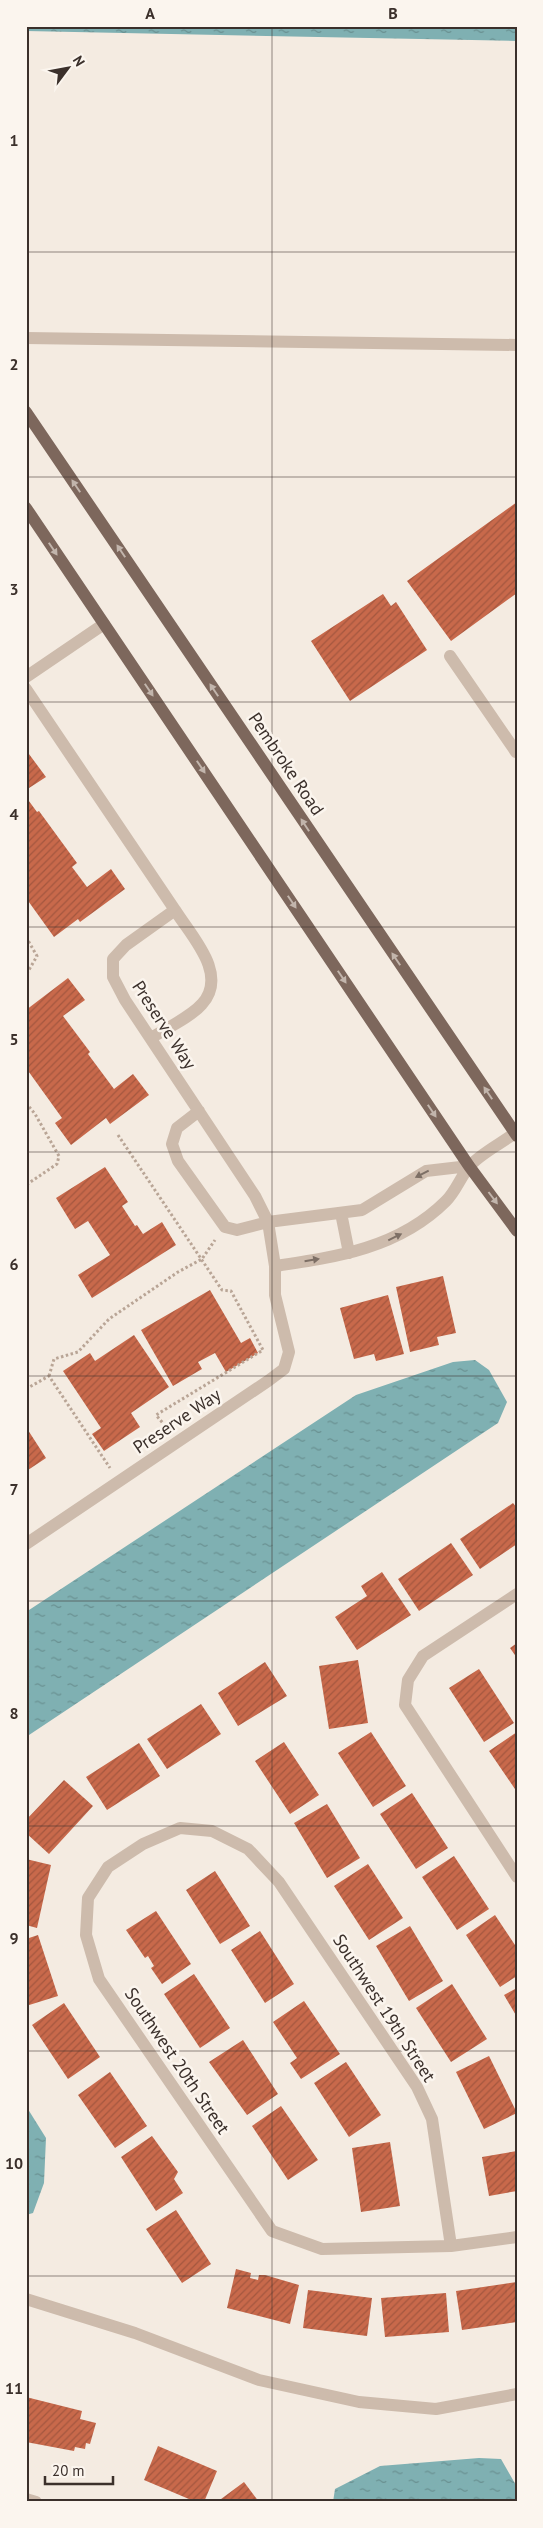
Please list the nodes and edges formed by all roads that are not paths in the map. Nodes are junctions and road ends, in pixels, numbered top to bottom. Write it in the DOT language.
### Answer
graph roads {
  1 [pos="26,338"];
  2 [pos="517,345"];
  3 [pos="26,412"];
  4 [pos="26,508"];
  5 [pos="104,624"];
  6 [pos="450,656"];
  7 [pos="26,677"];
  8 [pos="26,689"];
  9 [pos="516,752"];
  10 [pos="175,910"];
  11 [pos="151,1038"];
  12 [pos="199,1111"];
  13 [pos="516,1135"];
  14 [pos="469,1166"];
  15 [pos="341,1213"];
  16 [pos="268,1222"];
  17 [pos="517,1231"];
  18 [pos="349,1253"];
  19 [pos="275,1266"];
  20 [pos="26,1544"];
  21 [pos="517,1594"];
  22 [pos="212,1831"];
  23 [pos="517,1877"];
  24 [pos="517,2237"];
  25 [pos="451,2246"];
  26 [pos="26,2299"];
  27 [pos="517,2394"];
  28 [pos="26,2499"];
  29 [pos="36,2502"];
  1 -- 2 [label="street"];
  13 -- 3 [label="main road, Pembroke Road, one-way"];
  4 -- 5 [label="main road, one-way"];
  5 -- 7 [label="street"];
  5 -- 14 [label="main road, one-way"];
  6 -- 9 [label="street"];
  8 -- 10 [label="street"];
  10 -- 11 [label="street, Preserve Way"];
  10 -- 11 [label="street"];
  11 -- 12 [label="street, Preserve Way"];
  12 -- 16 [label="street, Preserve Way"];
  12 -- 16 [label="street"];
  13 -- 14 [label="street"];
  14 -- 15 [label="street, one-way"];
  14 -- 17 [label="main road, one-way"];
  18 -- 14 [label="street, one-way"];
  15 -- 16 [label="street"];
  15 -- 18 [label="street"];
  16 -- 19 [label="street, Preserve Way"];
  19 -- 18 [label="street, one-way"];
  19 -- 20 [label="street, Preserve Way"];
  21 -- 23 [label="street"];
  22 -- 25 [label="street, Southwest 19th Street"];
  22 -- 25 [label="street, Southwest 20th Street"];
  24 -- 25 [label="street"];
  26 -- 27 [label="street"];
  28 -- 29 [label="street"];
}
